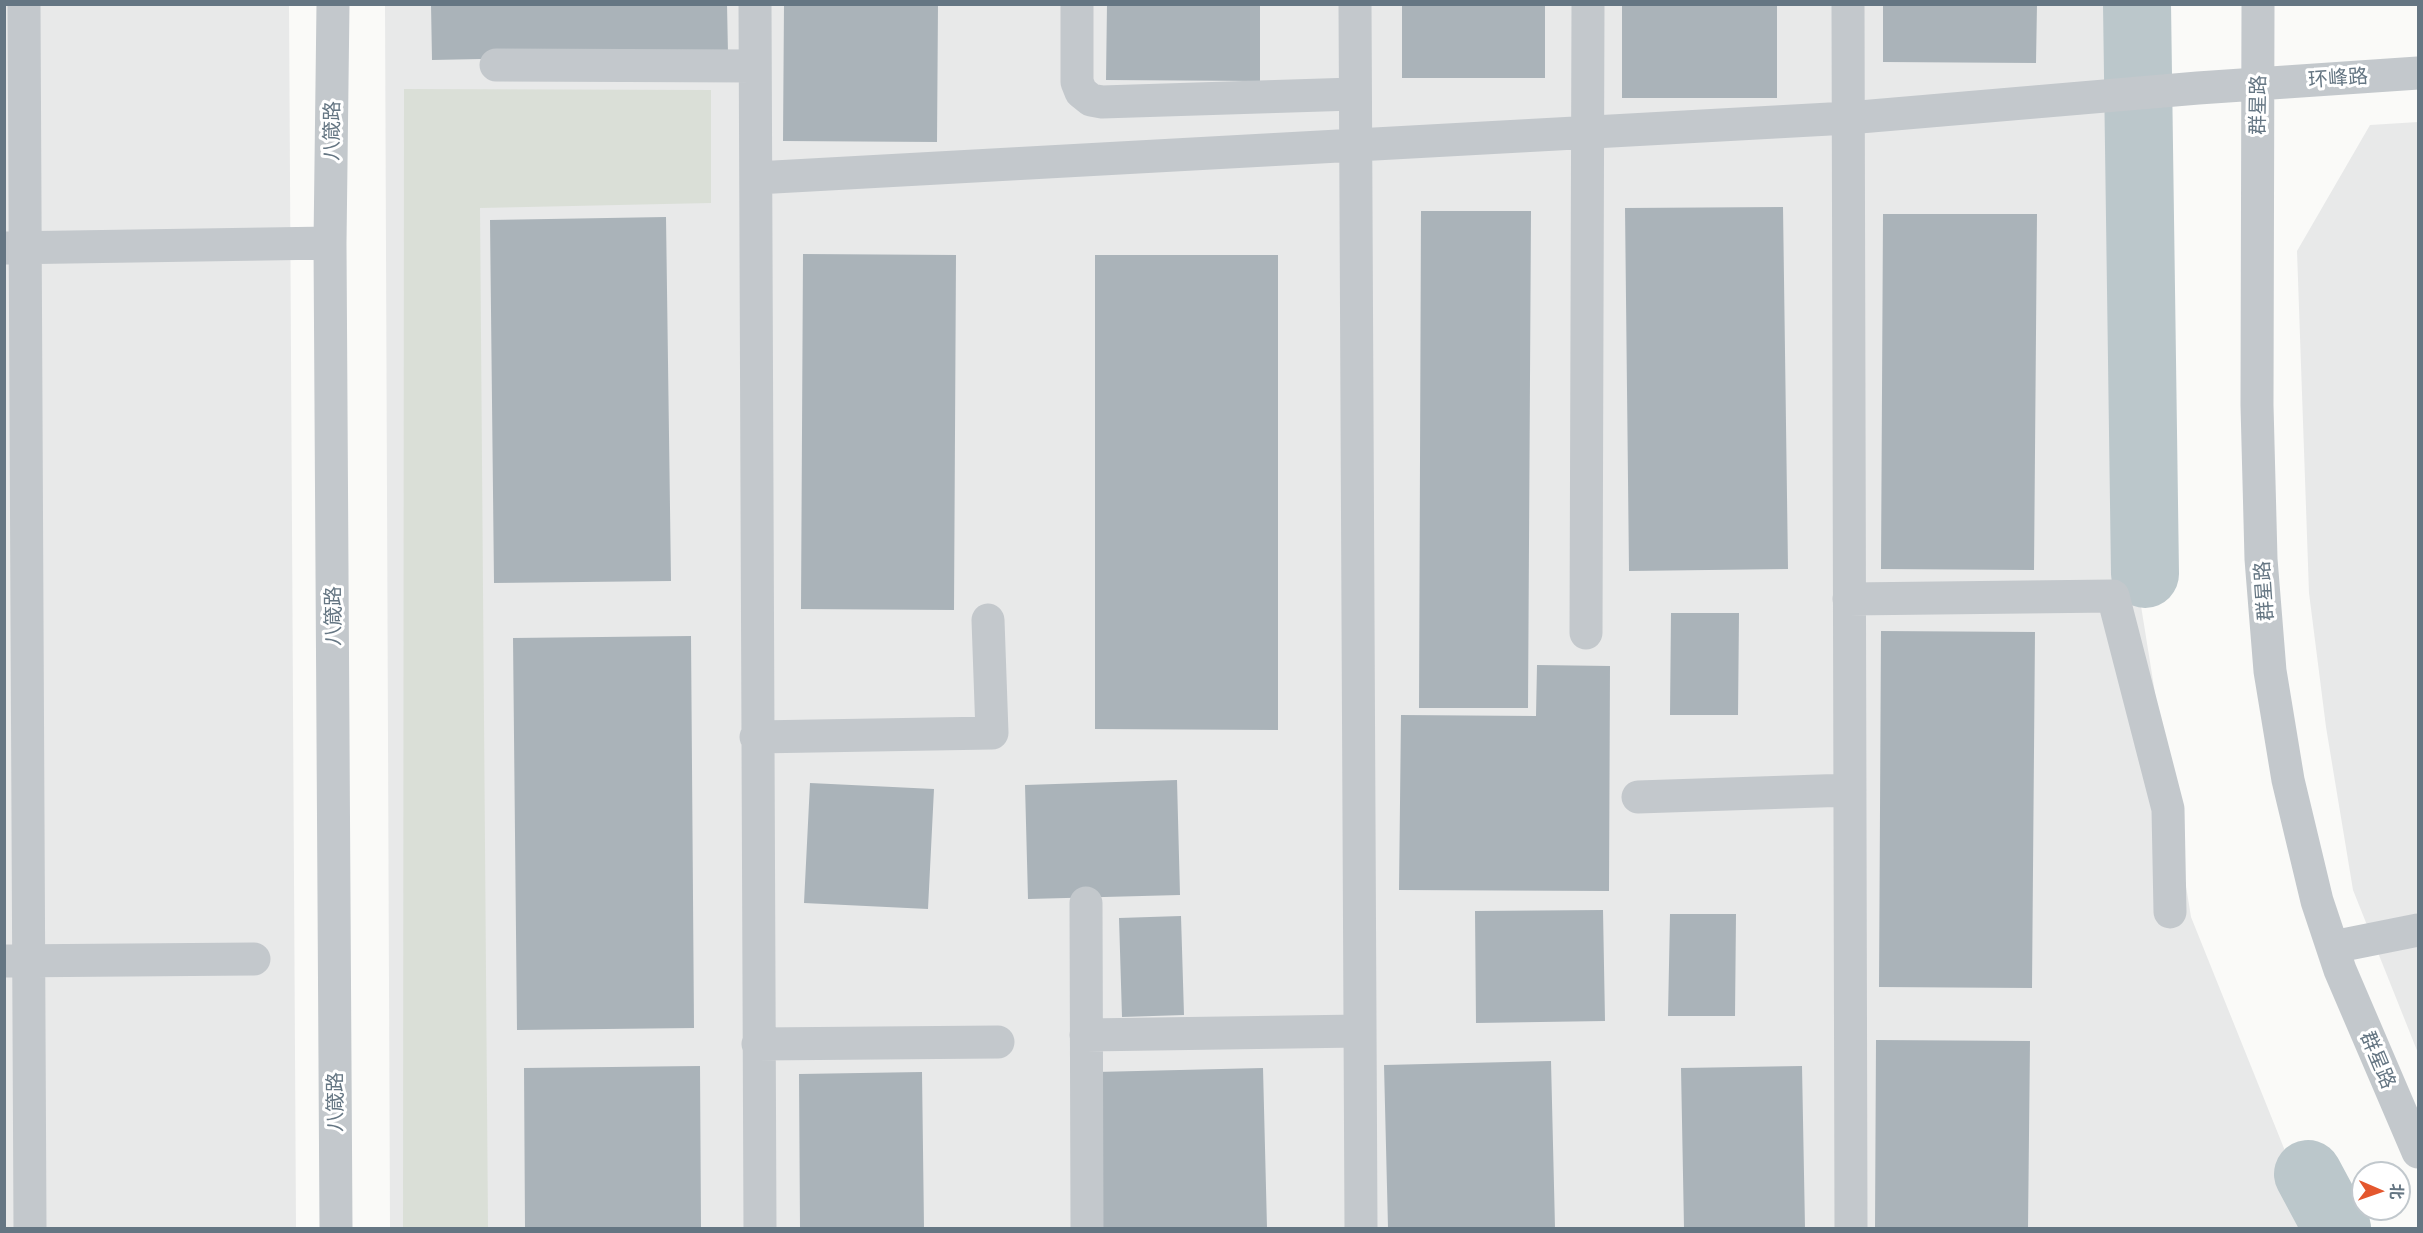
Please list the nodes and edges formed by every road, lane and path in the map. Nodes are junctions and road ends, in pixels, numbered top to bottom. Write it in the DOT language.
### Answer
graph roads {
  1 [pos="24,4"];
  2 [pos="333,4"];
  3 [pos="754,4"];
  4 [pos="1077,4"];
  5 [pos="1354,4"];
  6 [pos="1588,4"];
  7 [pos="1848,4"];
  8 [pos="2258,4"];
  9 [pos="496,65"];
  10 [pos="755,66"];
  11 [pos="2418,73"];
  12 [pos="2258,83"];
  13 [pos="1354,94"];
  14 [pos="1848,118"];
  15 [pos="1588,132"];
  16 [pos="1354,145"];
  17 [pos="756,178"];
  18 [pos="15,204"];
  19 [pos="330,243"];
  20 [pos="15,247"];
  21 [pos="1849,599"];
  22 [pos="988,620"];
  23 [pos="1586,633"];
  24 [pos="756,737"];
  25 [pos="1850,790"];
  26 [pos="1638,798"];
  27 [pos="1086,903"];
  28 [pos="2170,912"];
  29 [pos="2418,930"];
  30 [pos="2333,947"];
  31 [pos="254,959"];
  32 [pos="17,961"];
  33 [pos="1360,1031"];
  34 [pos="1086,1035"];
  35 [pos="998,1042"];
  36 [pos="758,1044"];
  37 [pos="2418,1152"];
  38 [pos="30,1228"];
  39 [pos="336,1228"];
  40 [pos="760,1228"];
  41 [pos="1087,1228"];
  42 [pos="1361,1228"];
  43 [pos="1851,1228"];
  1 -- 18 [label="street"];
  2 -- 19 [label="street, 八箴路"];
  3 -- 10 [label="street"];
  4 -- 13 [label="street"];
  5 -- 13 [label="street"];
  6 -- 15 [label="street"];
  7 -- 14 [label="street"];
  8 -- 12 [label="street, 群星路"];
  9 -- 10 [label="street"];
  10 -- 17 [label="street"];
  11 -- 12 [label="street, 环峰路"];
  12 -- 14 [label="street, 环峰路"];
  12 -- 30 [label="street, 群星路"];
  13 -- 16 [label="street"];
  14 -- 15 [label="street, 环峰路"];
  14 -- 21 [label="street"];
  15 -- 16 [label="street, 环峰路"];
  15 -- 23 [label="street"];
  16 -- 17 [label="street, 环峰路"];
  16 -- 33 [label="street"];
  17 -- 24 [label="street"];
  18 -- 20 [label="street"];
  19 -- 20 [label="street"];
  19 -- 39 [label="street, 八箴路"];
  20 -- 32 [label="street"];
  21 -- 25 [label="street"];
  21 -- 28 [label="street"];
  22 -- 24 [label="street"];
  24 -- 36 [label="street"];
  25 -- 26 [label="street"];
  25 -- 43 [label="street"];
  27 -- 34 [label="street"];
  29 -- 30 [label="street"];
  30 -- 37 [label="street, 群星路"];
  31 -- 32 [label="street"];
  32 -- 38 [label="street"];
  33 -- 34 [label="street"];
  33 -- 42 [label="street"];
  34 -- 41 [label="street"];
  35 -- 36 [label="street"];
  36 -- 40 [label="street"];
}
